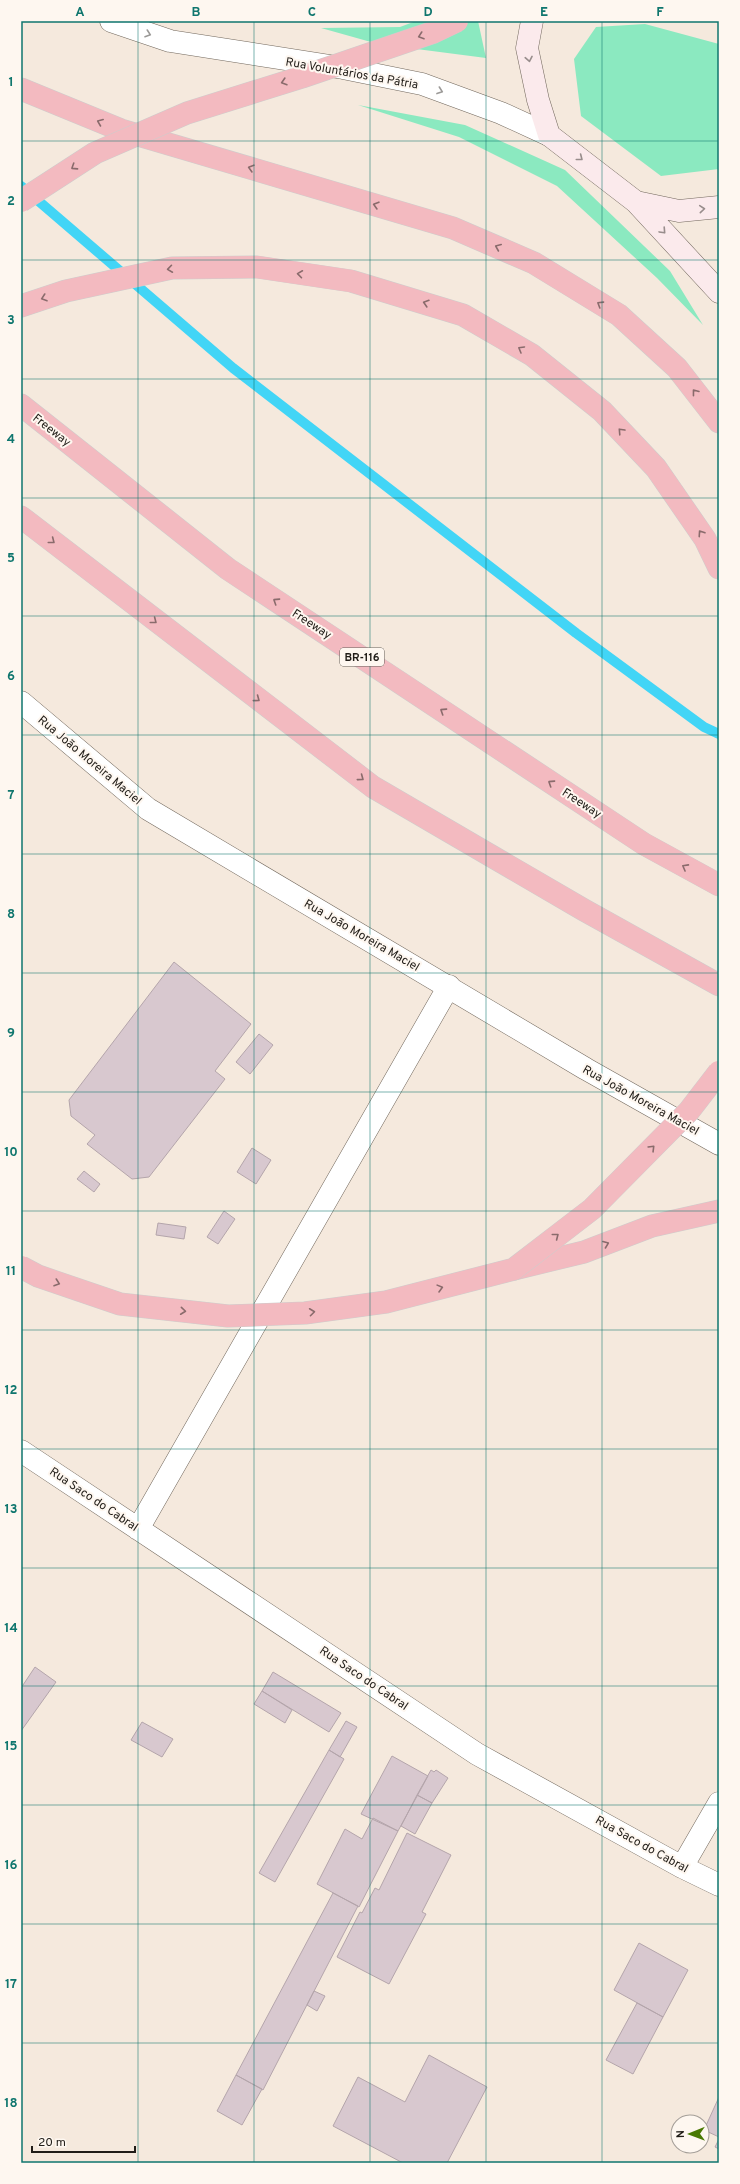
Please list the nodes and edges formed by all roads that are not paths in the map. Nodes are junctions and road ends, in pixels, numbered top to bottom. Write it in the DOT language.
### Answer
graph roads {
  1 [pos="111,21"];
  2 [pos="457,21"];
  3 [pos="532,21"];
  4 [pos="21,89"];
  5 [pos="549,135"];
  6 [pos="21,201"];
  7 [pos="636,202"];
  8 [pos="719,207"];
  9 [pos="719,292"];
  10 [pos="21,306"];
  11 [pos="21,405"];
  12 [pos="719,422"];
  13 [pos="21,516"];
  14 [pos="719,568"];
  15 [pos="21,702"];
  16 [pos="719,885"];
  17 [pos="719,985"];
  18 [pos="449,986"];
  19 [pos="719,1072"];
  20 [pos="719,1144"];
  21 [pos="719,1211"];
  22 [pos="21,1267"];
  23 [pos="514,1269"];
  24 [pos="21,1451"];
  25 [pos="138,1529"];
  26 [pos="719,1803"];
  27 [pos="682,1867"];
  28 [pos="719,1885"];
  1 -- 5 [label="street, Rua Voluntários da Pátria, one-way"];
  2 -- 6 [label="highway, one-way, bridge"];
  3 -- 5 [label="main road, one-way"];
  12 -- 4 [label="highway, one-way"];
  5 -- 7 [label="main road, Rua Voluntários da Pátria, one-way"];
  7 -- 8 [label="main road, one-way"];
  7 -- 9 [label="main road, Rua Voluntários da Pátria, one-way"];
  14 -- 10 [label="highway, one-way"];
  16 -- 11 [label="highway, Freeway / BR-116, one-way"];
  13 -- 17 [label="highway, one-way"];
  15 -- 18 [label="street, Rua João Moreira Maciel"];
  18 -- 20 [label="street, Rua João Moreira Maciel"];
  18 -- 25 [label="street"];
  23 -- 19 [label="highway, one-way, bridge"];
  23 -- 21 [label="highway, one-way"];
  22 -- 23 [label="highway, one-way, bridge"];
  24 -- 25 [label="street, Rua Saco do Cabral"];
  25 -- 27 [label="street, Rua Saco do Cabral"];
  26 -- 27 [label="street"];
  27 -- 28 [label="street, Rua Saco do Cabral"];
}
